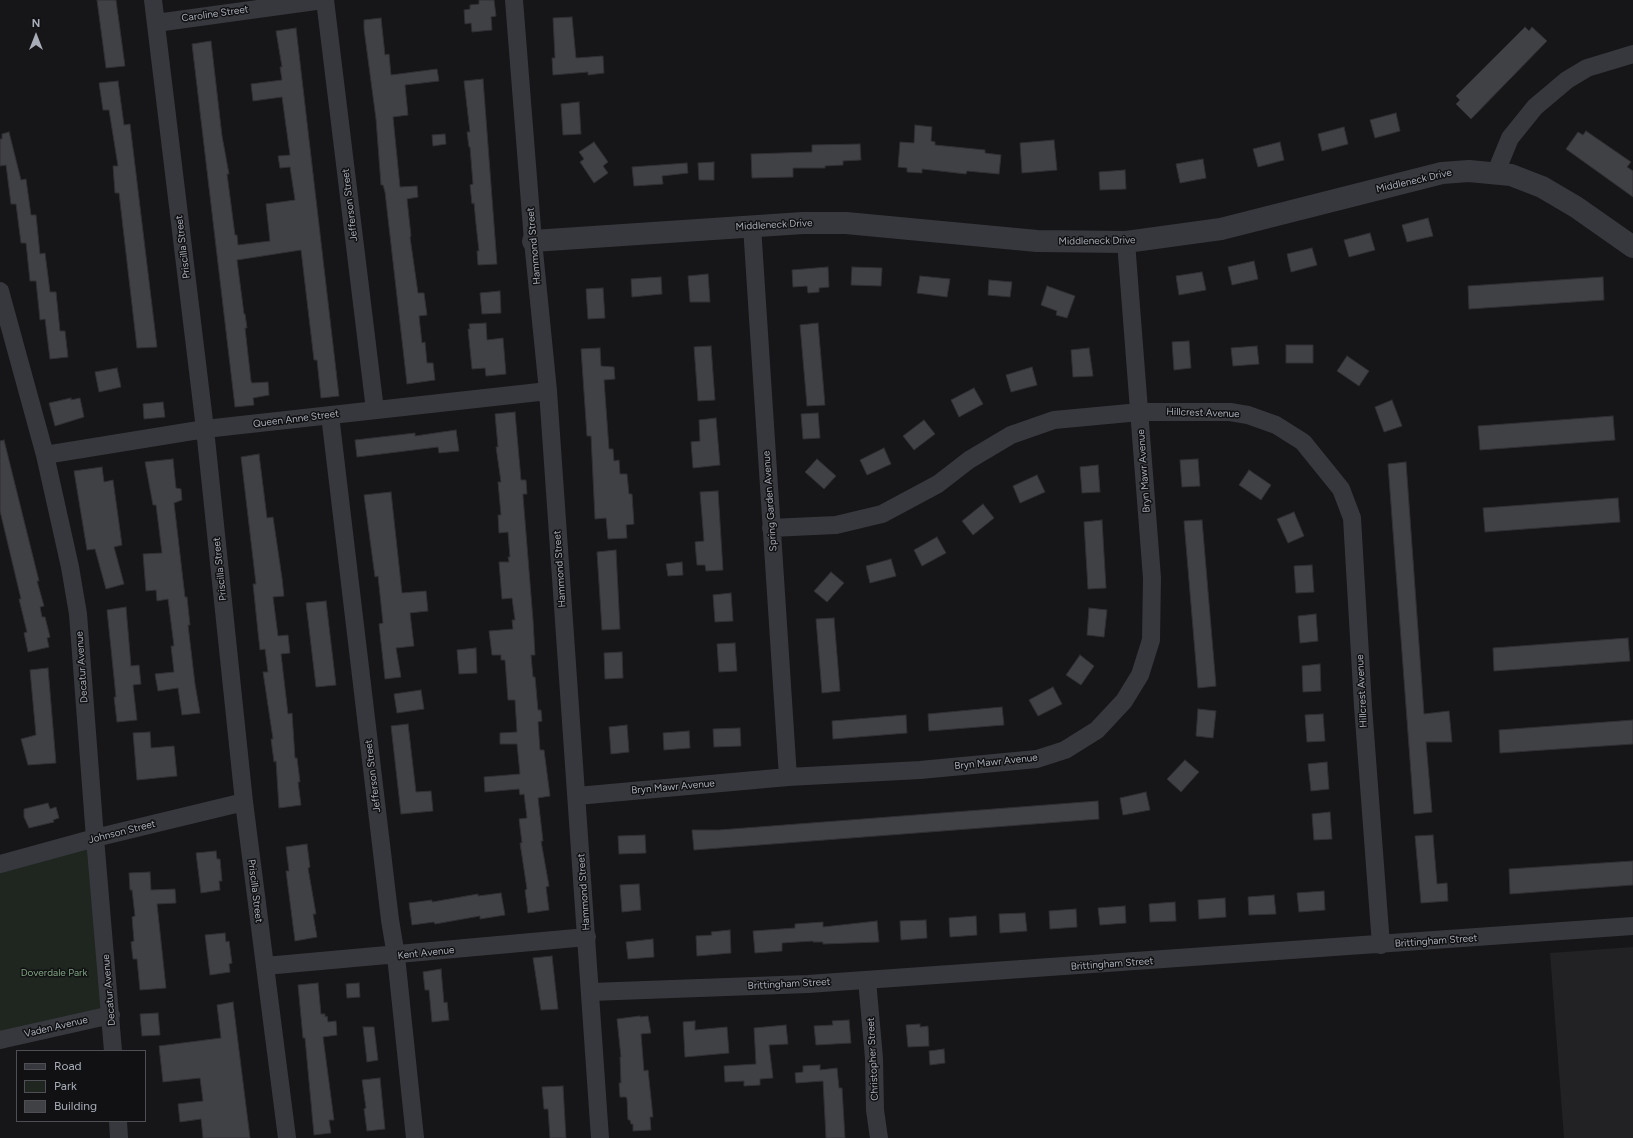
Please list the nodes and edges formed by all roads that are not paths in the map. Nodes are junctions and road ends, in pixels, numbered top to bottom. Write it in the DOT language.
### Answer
graph roads {
  1 [pos="153,0"];
  2 [pos="324,0"];
  3 [pos="514,0"];
  4 [pos="156,22"];
  5 [pos="1633,54"];
  6 [pos="1496,172"];
  7 [pos="752,226"];
  8 [pos="534,240"];
  9 [pos="1126,242"];
  10 [pos="1633,247"];
  11 [pos="0,291"];
  12 [pos="548,391"];
  13 [pos="375,410"];
  14 [pos="1140,412"];
  15 [pos="330,414"];
  16 [pos="205,429"];
  17 [pos="44,455"];
  18 [pos="771,528"];
  19 [pos="788,777"];
  20 [pos="576,796"];
  21 [pos="244,802"];
  22 [pos="95,838"];
  23 [pos="0,864"];
  24 [pos="1633,926"];
  25 [pos="587,937"];
  26 [pos="1381,945"];
  27 [pos="396,956"];
  28 [pos="265,966"];
  29 [pos="867,980"];
  30 [pos="591,992"];
  31 [pos="111,1015"];
  32 [pos="0,1040"];
  33 [pos="113,1050"];
  34 [pos="118,1122"];
  35 [pos="119,1138"];
  36 [pos="286,1138"];
  37 [pos="415,1138"];
  38 [pos="600,1138"];
  39 [pos="879,1138"];
  1 -- 4 [label="street, Priscilla Street"];
  2 -- 4 [label="street, Caroline Street"];
  2 -- 13 [label="street, Jefferson Street"];
  3 -- 8 [label="street, Hammond Street"];
  4 -- 16 [label="street, Priscilla Street"];
  5 -- 6 [label="street"];
  6 -- 9 [label="street, Middleneck Drive"];
  6 -- 10 [label="street, Middleneck Drive"];
  7 -- 8 [label="street, Middleneck Drive"];
  7 -- 9 [label="street, Middleneck Drive"];
  7 -- 18 [label="street, Spring Garden Avenue"];
  8 -- 12 [label="street, Hammond Street"];
  9 -- 14 [label="street, Bryn Mawr Avenue"];
  11 -- 17 [label="street, Decatur Avenue"];
  12 -- 13 [label="street, Queen Anne Street"];
  12 -- 20 [label="street, Hammond Street"];
  13 -- 15 [label="street, Queen Anne Street"];
  14 -- 18 [label="street, Hillcrest Avenue"];
  14 -- 19 [label="street, Bryn Mawr Avenue"];
  14 -- 26 [label="street, Hillcrest Avenue"];
  15 -- 16 [label="street, Queen Anne Street"];
  15 -- 27 [label="street, Jefferson Street"];
  16 -- 17 [label="street, Queen Anne Street"];
  16 -- 21 [label="street, Priscilla Street"];
  17 -- 22 [label="street, Decatur Avenue"];
  18 -- 19 [label="street, Spring Garden Avenue"];
  19 -- 20 [label="street, Bryn Mawr Avenue"];
  20 -- 25 [label="street, Hammond Street"];
  21 -- 22 [label="street, Johnson Street"];
  21 -- 28 [label="street, Priscilla Street"];
  22 -- 23 [label="street, Johnson Street"];
  22 -- 31 [label="street, Decatur Avenue"];
  24 -- 26 [label="street, Brittingham Street"];
  25 -- 27 [label="street, Kent Avenue"];
  25 -- 30 [label="street, Hammond Street"];
  26 -- 29 [label="street, Brittingham Street"];
  27 -- 28 [label="street, Kent Avenue"];
  27 -- 37 [label="street, Jefferson Street"];
  28 -- 36 [label="street, Priscilla Street"];
  29 -- 30 [label="street, Brittingham Street"];
  29 -- 39 [label="street, Christopher Street"];
  30 -- 38 [label="street, Hammond Street"];
  31 -- 32 [label="street, Vaden Avenue"];
  31 -- 33 [label="street, Decatur Avenue"];
  34 -- 35 [label="street"];
}
